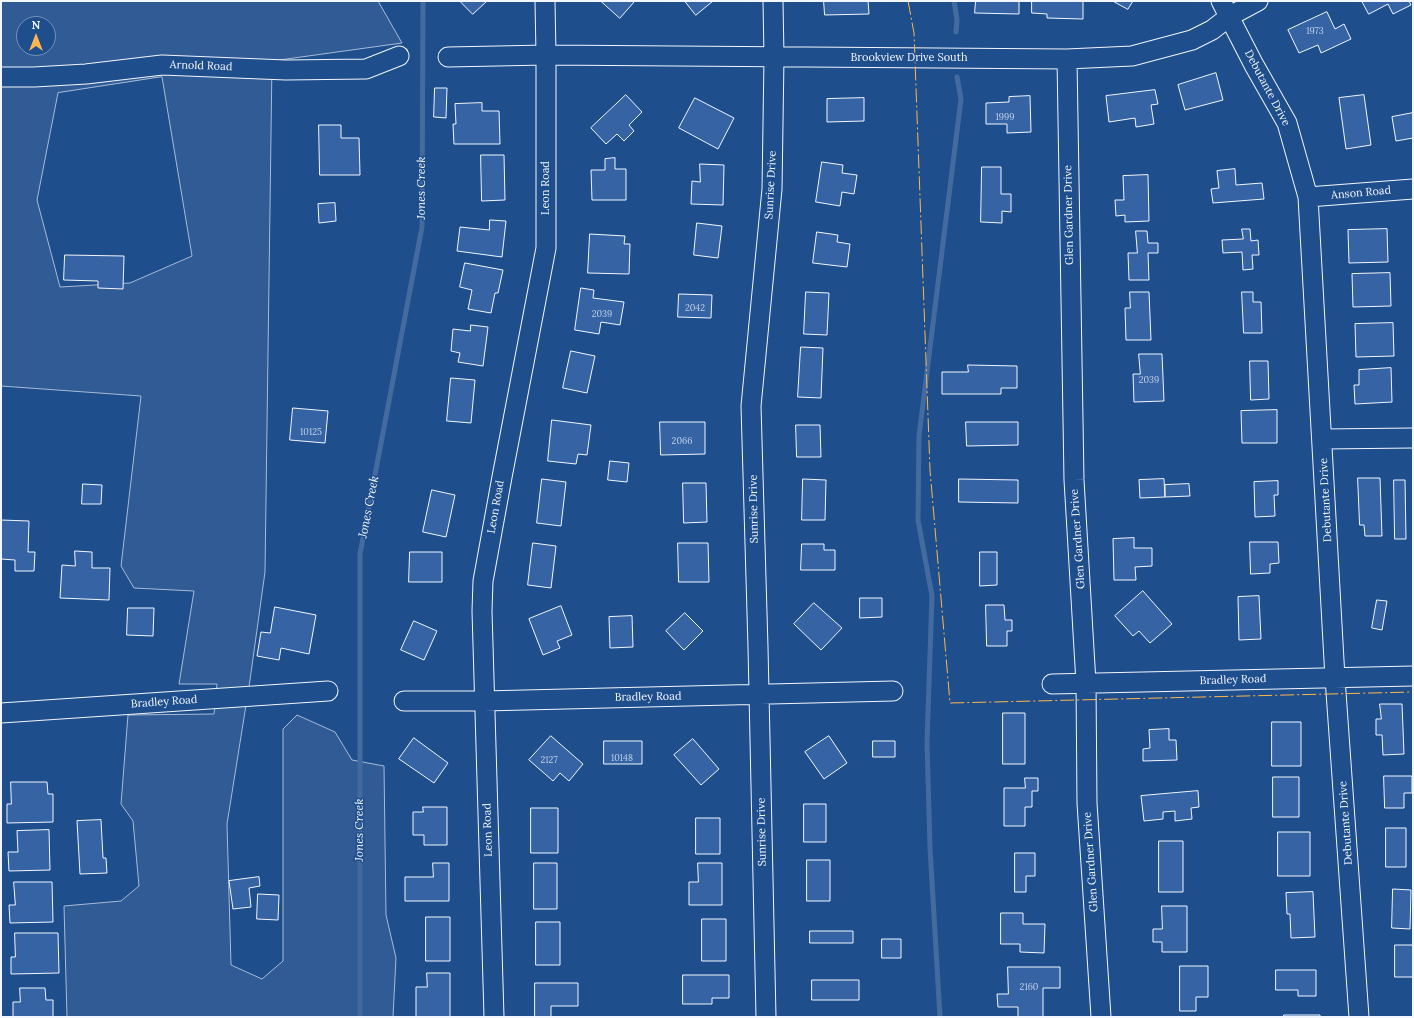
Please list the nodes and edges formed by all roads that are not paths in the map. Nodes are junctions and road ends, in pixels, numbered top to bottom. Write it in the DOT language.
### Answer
graph roads {
  1 [pos="545,1"];
  2 [pos="773,1"];
  3 [pos="1258,1"];
  4 [pos="1226,9"];
  5 [pos="546,55"];
  6 [pos="399,56"];
  7 [pos="448,57"];
  8 [pos="774,58"];
  9 [pos="1067,59"];
  10 [pos="1,77"];
  11 [pos="1413,189"];
  12 [pos="1308,197"];
  13 [pos="1413,438"];
  14 [pos="1323,439"];
  15 [pos="1413,676"];
  16 [pos="1335,678"];
  17 [pos="1086,683"];
  18 [pos="1052,684"];
  19 [pos="328,691"];
  20 [pos="893,691"];
  21 [pos="759,694"];
  22 [pos="404,701"];
  23 [pos="484,701"];
  24 [pos="1,713"];
  25 [pos="494,1017"];
  26 [pos="766,1017"];
  27 [pos="1101,1017"];
  28 [pos="1359,1017"];
  1 -- 5 [label="street, Leon Road"];
  2 -- 8 [label="street, Sunrise Drive"];
  3 -- 4 [label="street, Brookview Drive South"];
  4 -- 9 [label="street, Brookview Drive South"];
  4 -- 12 [label="street, Debutante Drive"];
  5 -- 7 [label="street"];
  5 -- 8 [label="street, Brookview Drive South"];
  5 -- 23 [label="street, Leon Road"];
  6 -- 10 [label="street, Arnold Road"];
  8 -- 9 [label="street, Brookview Drive South"];
  8 -- 21 [label="street, Sunrise Drive"];
  9 -- 17 [label="street, Glen Gardner Drive"];
  11 -- 12 [label="street, Anson Road"];
  12 -- 14 [label="street, Debutante Drive"];
  13 -- 14 [label="street"];
  14 -- 16 [label="street, Debutante Drive"];
  15 -- 16 [label="street, Bradley Road"];
  16 -- 17 [label="street, Bradley Road"];
  16 -- 28 [label="street, Debutante Drive"];
  17 -- 18 [label="street, Bradley Road"];
  17 -- 27 [label="street, Glen Gardner Drive"];
  19 -- 24 [label="street, Bradley Road"];
  20 -- 21 [label="street, Bradley Road"];
  21 -- 23 [label="street, Bradley Road"];
  21 -- 26 [label="street, Sunrise Drive"];
  22 -- 23 [label="street, Bradley Road"];
  23 -- 25 [label="street, Leon Road"];
}
